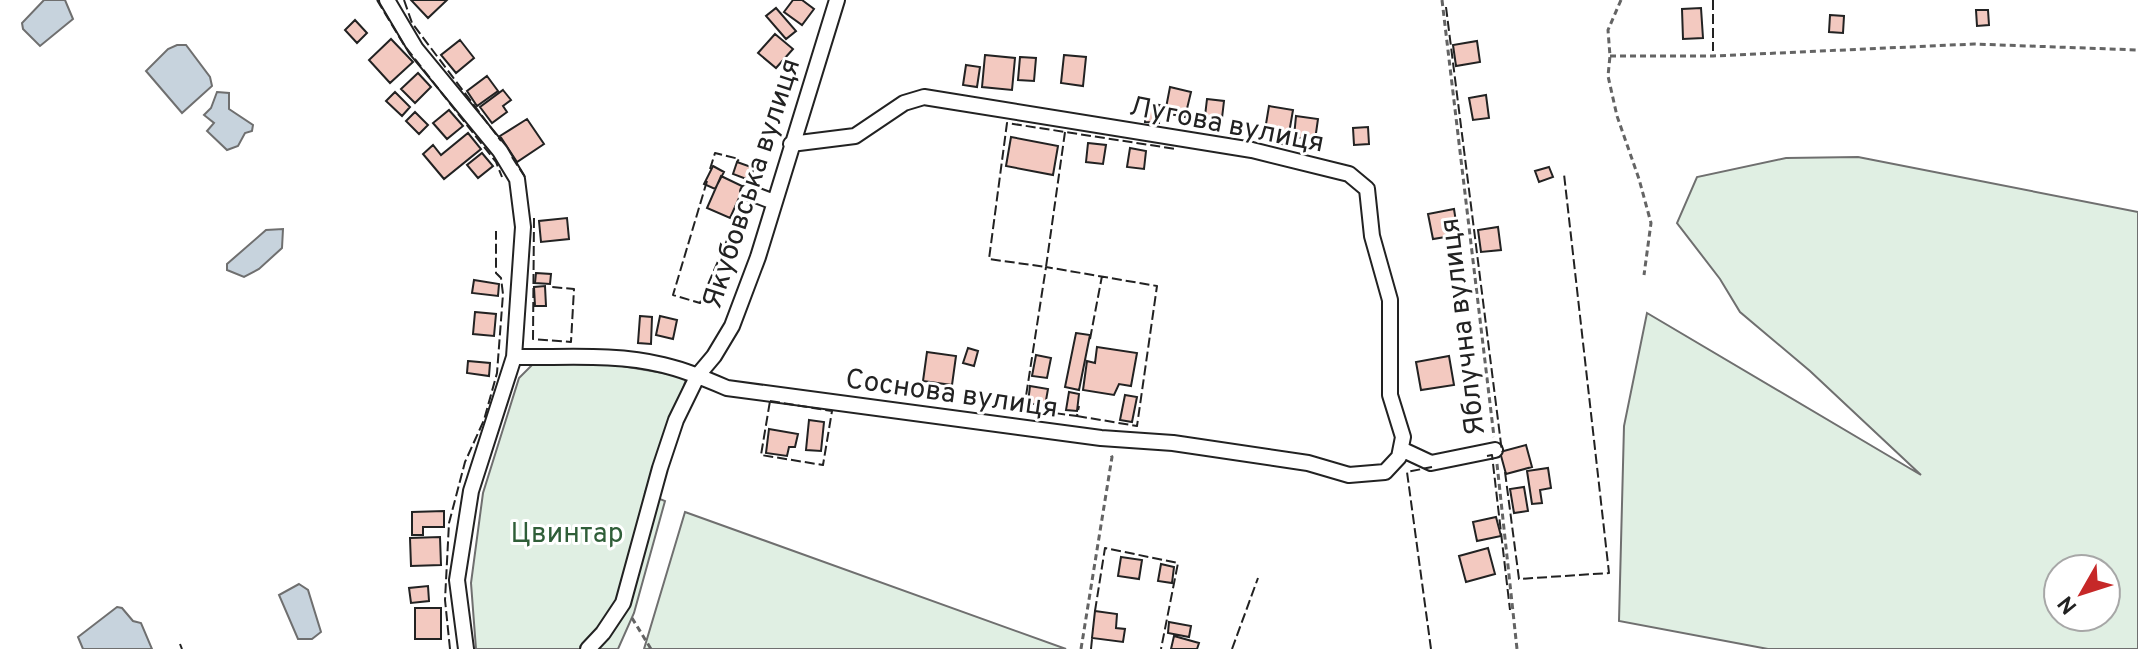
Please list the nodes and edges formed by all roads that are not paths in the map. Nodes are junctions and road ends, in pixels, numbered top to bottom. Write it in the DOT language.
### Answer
graph roads {
  1 [pos="387,0"];
  2 [pos="837,0"];
  3 [pos="791,144"];
  4 [pos="748,192"];
  5 [pos="774,202"];
  6 [pos="514,357"];
  7 [pos="698,375"];
  8 [pos="1401,449"];
  9 [pos="1495,450"];
  10 [pos="466,649"];
  11 [pos="588,649"];
  1 -- 6 [label="street"];
  2 -- 3 [label="street, Якубовська вулиця"];
  3 -- 5 [label="street, Якубовська вулиця"];
  3 -- 8 [label="street, Лугова вулиця"];
  4 -- 5 [label="street"];
  5 -- 7 [label="street, Якубовська вулиця"];
  6 -- 7 [label="street, Соснова вулиця"];
  6 -- 10 [label="street"];
  7 -- 8 [label="street, Соснова вулиця"];
  7 -- 11 [label="street, Якубовська вулиця"];
  8 -- 9 [label="street"];
}
